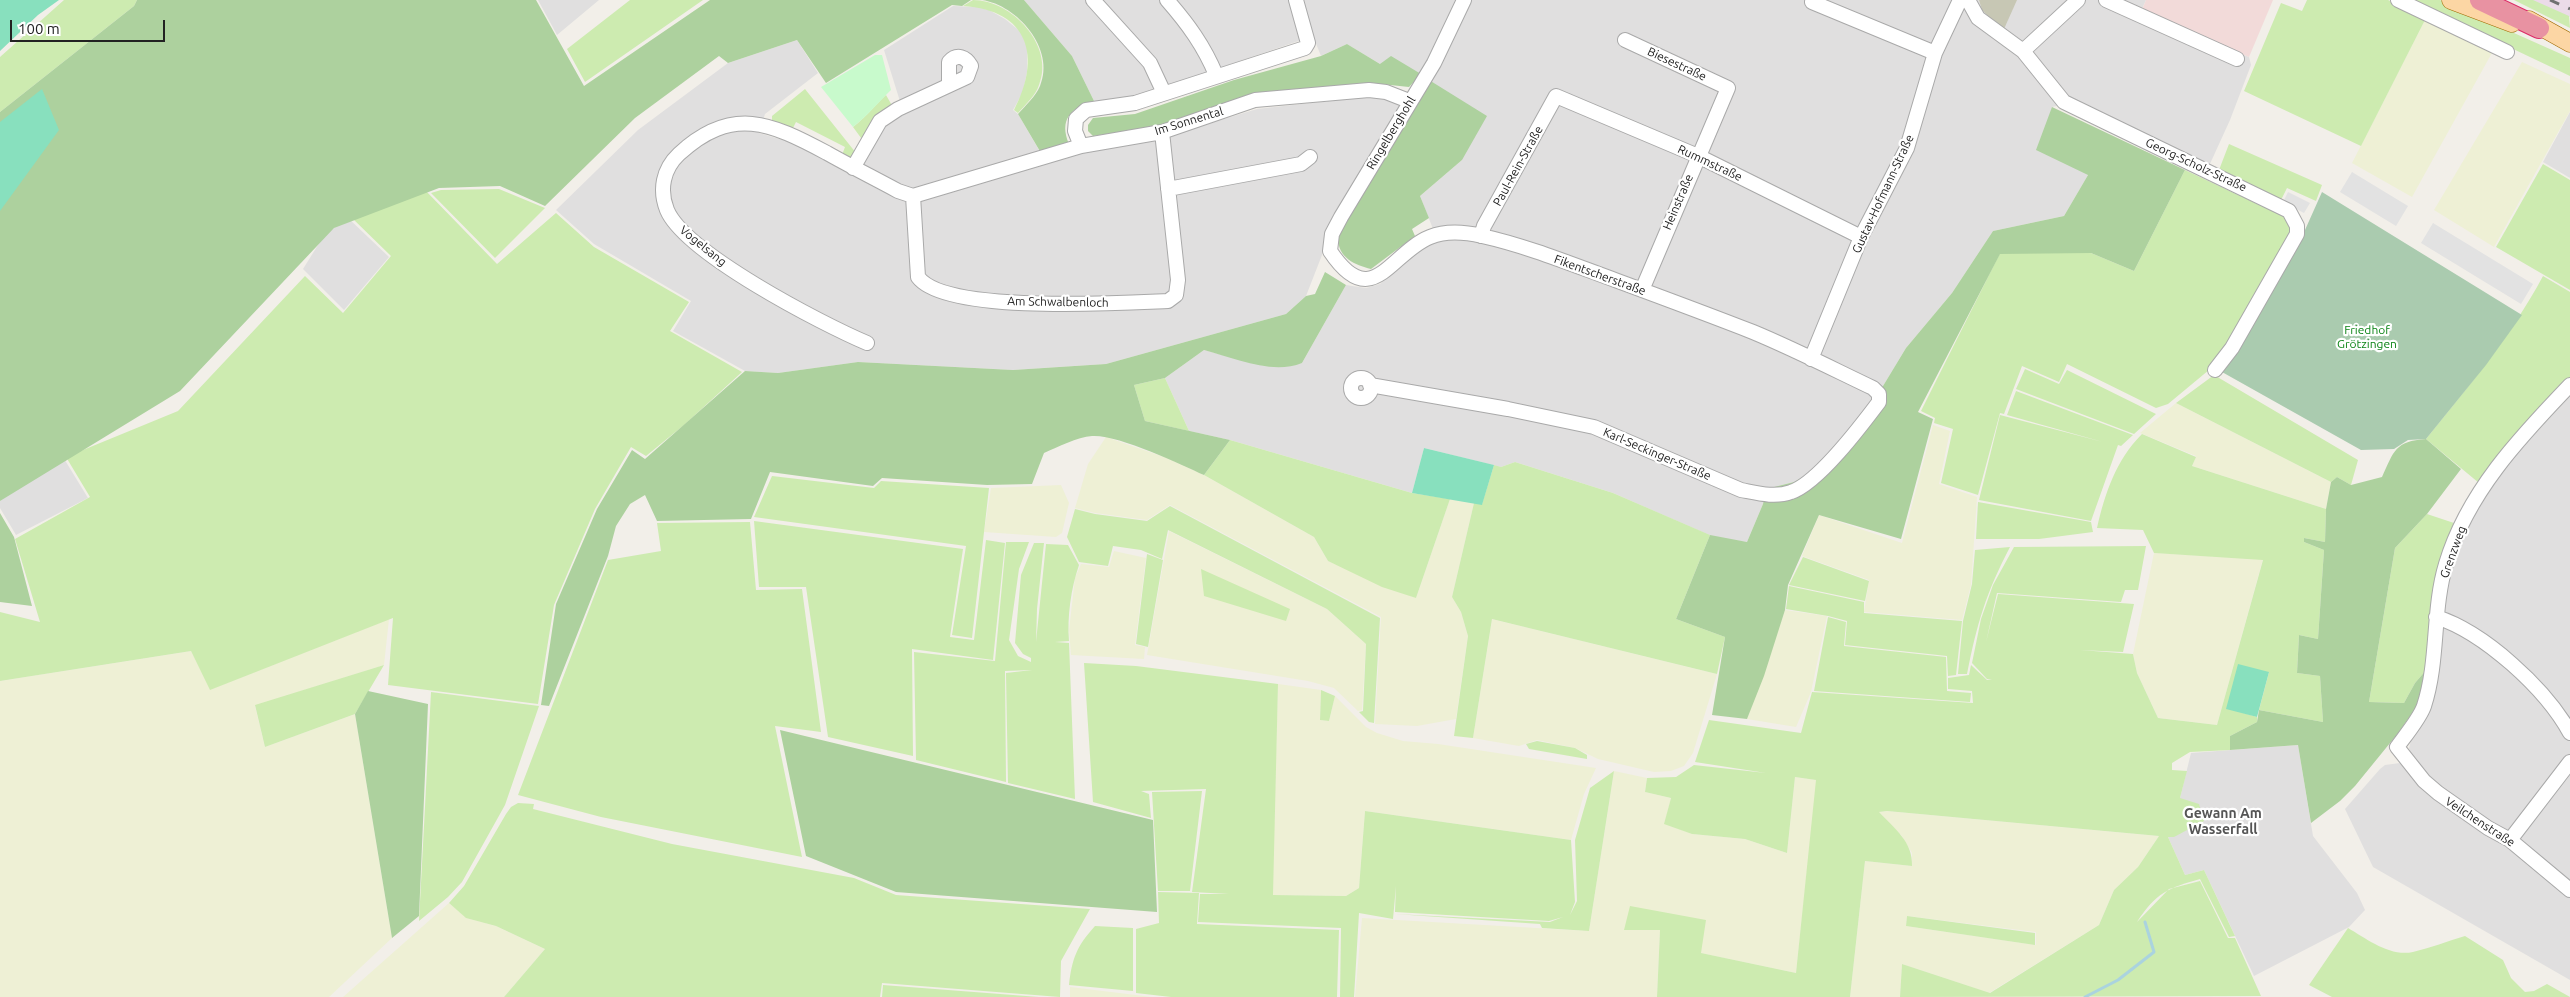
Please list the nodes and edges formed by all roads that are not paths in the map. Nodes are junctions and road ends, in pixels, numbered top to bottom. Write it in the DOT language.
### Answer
graph roads {
  1 [pos="1093,0"];
  2 [pos="1167,0"];
  3 [pos="1296,0"];
  4 [pos="1464,0"];
  5 [pos="1960,0"];
  6 [pos="1968,0"];
  7 [pos="2078,0"];
  8 [pos="2106,0"];
  9 [pos="2398,0"];
  10 [pos="2451,0"];
  11 [pos="2480,0"];
  12 [pos="2500,0"];
  13 [pos="1812,2"];
  14 [pos="2539,28"];
  15 [pos="1625,40"];
  16 [pos="2570,43"];
  17 [pos="2023,51"];
  18 [pos="2507,52"];
  19 [pos="1935,54"];
  20 [pos="2237,59"];
  21 [pos="1216,75"];
  22 [pos="950,85"];
  23 [pos="1728,88"];
  24 [pos="1164,93"];
  25 [pos="1556,96"];
  26 [pos="1410,101"];
  27 [pos="1162,132"];
  28 [pos="1081,146"];
  29 [pos="1698,156"];
  30 [pos="1310,157"];
  31 [pos="853,168"];
  32 [pos="1168,189"];
  33 [pos="913,196"];
  34 [pos="1482,236"];
  35 [pos="1861,237"];
  36 [pos="1340,266"];
  37 [pos="1642,290"];
  38 [pos="867,343"];
  39 [pos="1811,359"];
  40 [pos="2215,370"];
  41 [pos="1863,383"];
  42 [pos="1370,385"];
  43 [pos="2570,385"];
  44 [pos="2436,617"];
  45 [pos="2570,733"];
  46 [pos="2397,747"];
  47 [pos="2570,762"];
  48 [pos="2510,840"];
  49 [pos="2570,890"];
  1 -- 24 [label="street"];
  2 -- 21 [label="street"];
  3 -- 21 [label="street"];
  4 -- 26 [label="street, Ringelberghohl"];
  5 -- 19 [label="street, Gustav-Hofmann-Straße"];
  6 -- 17 [label="street, Georg-Scholz-Straße"];
  7 -- 17 [label="street"];
  8 -- 20 [label="street"];
  9 -- 18 [label="street"];
  10 -- 14 [label="main road"];
  11 -- 14 [label="highway"];
  12 -- 14 [label="main road"];
  13 -- 19 [label="street"];
  14 -- 16 [label="main road"];
  15 -- 23 [label="street, Biesestraße"];
  17 -- 40 [label="street, Georg-Scholz-Straße"];
  19 -- 35 [label="street, Gustav-Hofmann-Straße"];
  21 -- 24 [label="street"];
  22 -- 31 [label="street"];
  23 -- 29 [label="street, Heinstraße"];
  24 -- 28 [label="street"];
  25 -- 29 [label="street, Rummstraße"];
  25 -- 34 [label="street, Paul-Rein-Straße"];
  26 -- 27 [label="street, Im Sonnental"];
  26 -- 36 [label="street, Ringelberghohl"];
  27 -- 28 [label="street, Im Sonnental"];
  27 -- 32 [label="street, Am Schwalbenloch"];
  28 -- 33 [label="street, Im Sonnental"];
  29 -- 35 [label="street, Rummstraße"];
  29 -- 37 [label="street, Heinstraße"];
  30 -- 32 [label="street"];
  31 -- 33 [label="street, Vogelsang"];
  31 -- 38 [label="street, Vogelsang"];
  32 -- 33 [label="street, Am Schwalbenloch"];
  34 -- 36 [label="street, Fikentscherstraße"];
  34 -- 37 [label="street, Fikentscherstraße"];
  35 -- 39 [label="street, Gustav-Hofmann-Straße"];
  37 -- 39 [label="street, Fikentscherstraße"];
  39 -- 41 [label="street, Fikentscherstraße"];
  41 -- 42 [label="street, Karl-Seckinger-Straße"];
  43 -- 44 [label="street, Grenzweg"];
  44 -- 45 [label="street"];
  44 -- 46 [label="street, Grenzweg"];
  46 -- 48 [label="street, Veilchenstraße"];
  47 -- 48 [label="street"];
  48 -- 49 [label="street, Veilchenstraße"];
}
